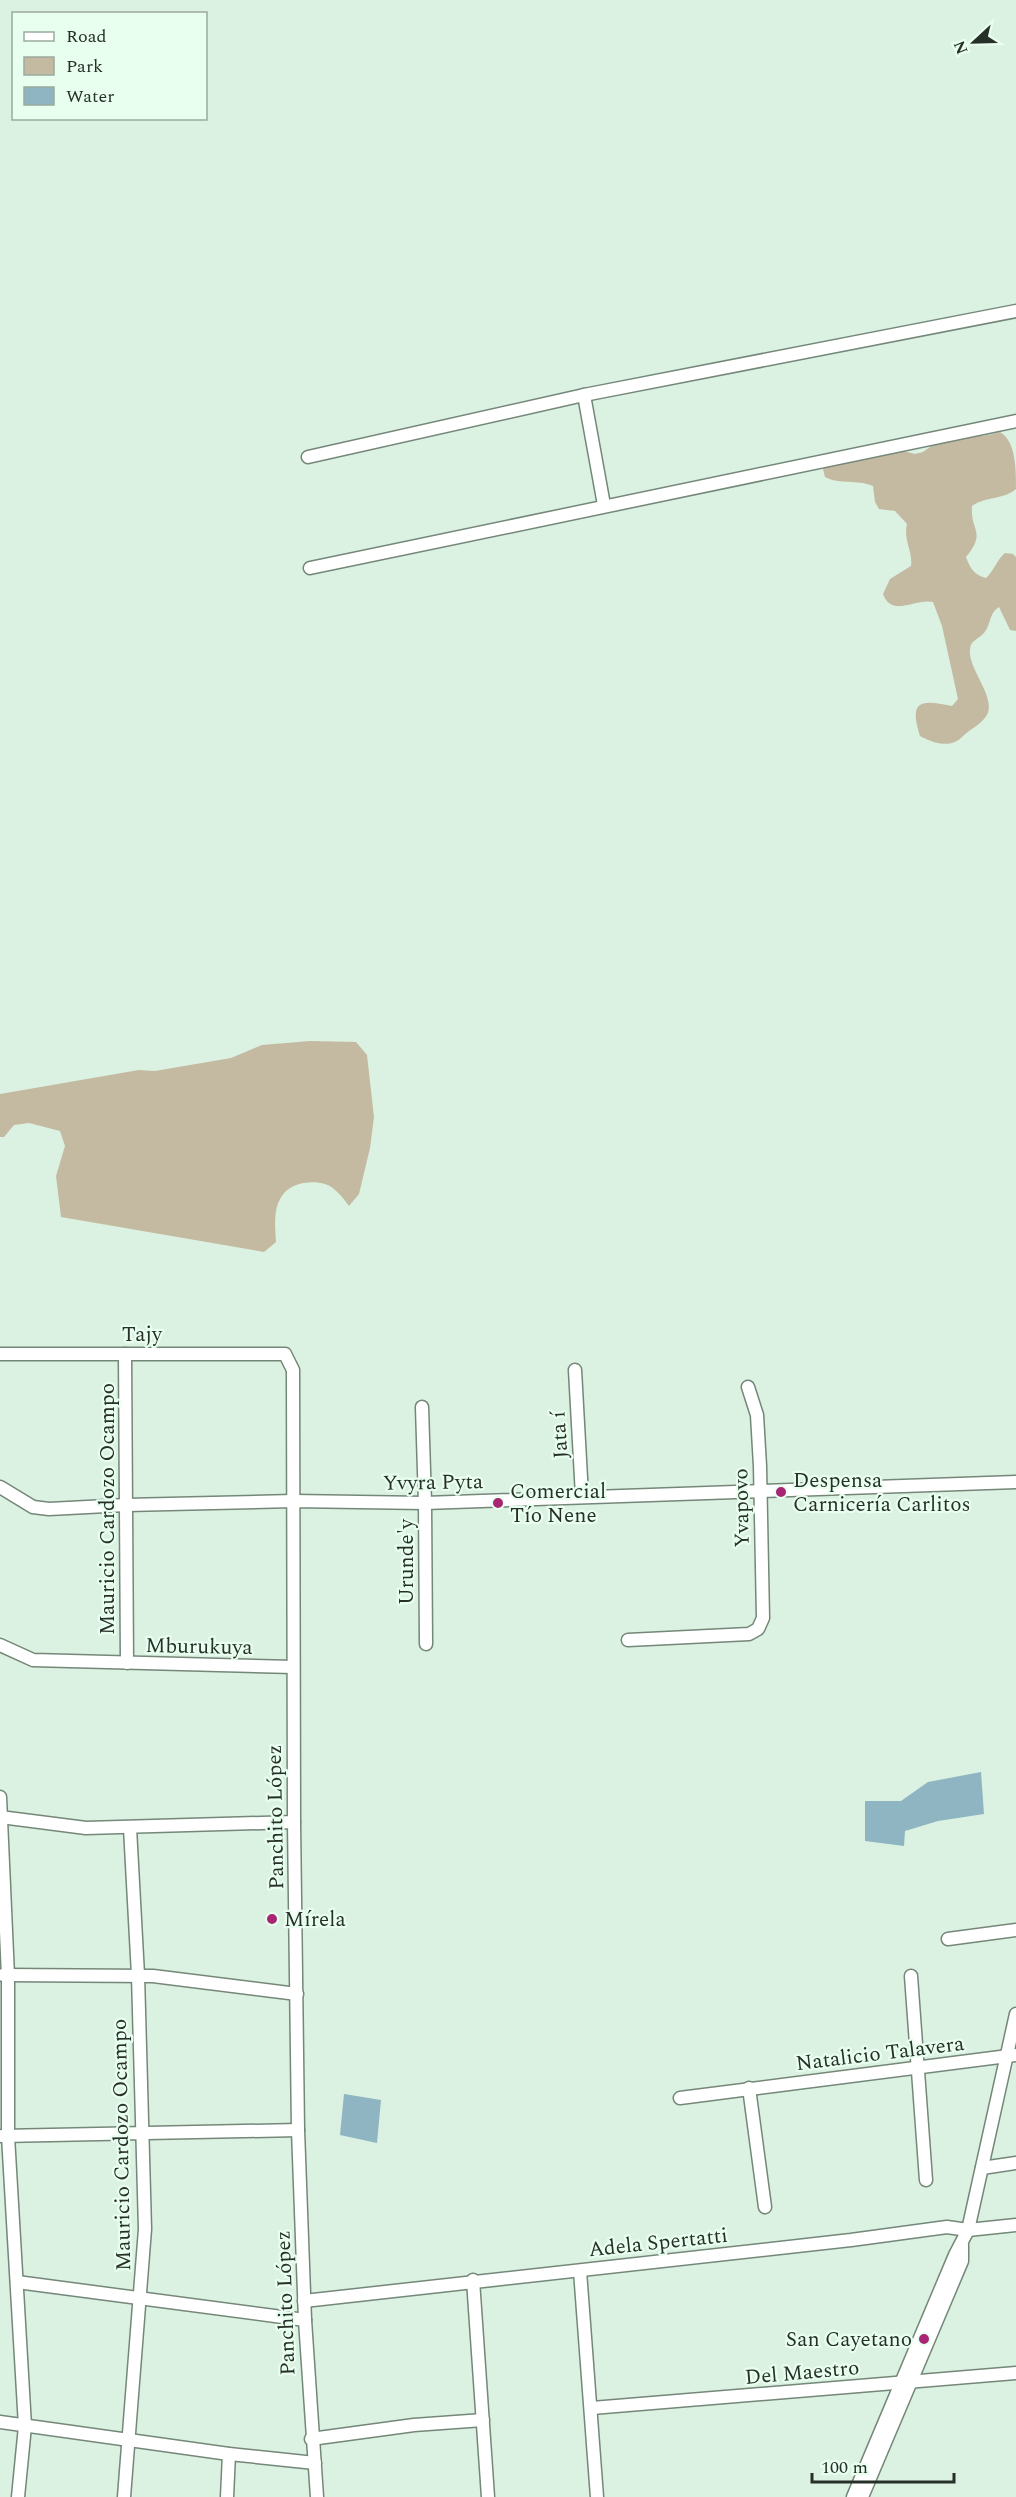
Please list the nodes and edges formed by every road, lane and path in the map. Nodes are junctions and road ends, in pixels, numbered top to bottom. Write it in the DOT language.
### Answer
graph roads {
  1 [pos="1016,311"];
  2 [pos="584,395"];
  3 [pos="1016,421"];
  4 [pos="308,457"];
  5 [pos="604,505"];
  6 [pos="310,568"];
  7 [pos="0,1354"];
  8 [pos="125,1354"];
  9 [pos="285,1354"];
  10 [pos="575,1370"];
  11 [pos="748,1387"];
  12 [pos="422,1407"];
  13 [pos="1016,1482"];
  14 [pos="0,1487"];
  15 [pos="760,1491"];
  16 [pos="582,1496"];
  17 [pos="293,1502"];
  18 [pos="425,1503"];
  19 [pos="126,1504"];
  20 [pos="628,1640"];
  21 [pos="426,1644"];
  22 [pos="0,1645"];
  23 [pos="127,1664"];
  24 [pos="293,1667"];
  25 [pos="0,1797"];
  26 [pos="0,1817"];
  27 [pos="294,1822"];
  28 [pos="130,1828"];
  29 [pos="1016,1930"];
  30 [pos="948,1939"];
  31 [pos="4,1975"];
  32 [pos="138,1975"];
  33 [pos="911,1976"];
  34 [pos="297,1994"];
  35 [pos="1016,2014"];
  36 [pos="1010,2056"];
  37 [pos="918,2068"];
  38 [pos="749,2088"];
  39 [pos="680,2098"];
  40 [pos="298,2130"];
  41 [pos="142,2133"];
  42 [pos="4,2136"];
  43 [pos="1016,2163"];
  44 [pos="982,2168"];
  45 [pos="926,2180"];
  46 [pos="765,2207"];
  47 [pos="1016,2225"];
  48 [pos="968,2230"];
  49 [pos="580,2271"];
  50 [pos="473,2280"];
  51 [pos="17,2282"];
  52 [pos="141,2297"];
  53 [pos="304,2301"];
  54 [pos="305,2320"];
  55 [pos="1016,2373"];
  56 [pos="905,2383"];
  57 [pos="592,2408"];
  58 [pos="483,2420"];
  59 [pos="0,2422"];
  60 [pos="25,2426"];
  61 [pos="311,2439"];
  62 [pos="130,2440"];
  63 [pos="229,2454"];
  64 [pos="315,2463"];
  65 [pos="18,2497"];
  66 [pos="124,2497"];
  67 [pos="227,2497"];
  68 [pos="317,2497"];
  69 [pos="488,2497"];
  70 [pos="597,2497"];
  71 [pos="853,2497"];
  72 [pos="862,2497"];
  1 -- 2 [label="street"];
  2 -- 4 [label="street"];
  2 -- 5 [label="street"];
  3 -- 5 [label="street"];
  5 -- 6 [label="street"];
  7 -- 8 [label="street, Tajy"];
  8 -- 9 [label="street, Tajy"];
  8 -- 19 [label="street, Mauricio Cardozo Ocampo"];
  9 -- 17 [label="street, Panchito López"];
  10 -- 16 [label="street, Jata í"];
  11 -- 15 [label="street, Yvapovo"];
  12 -- 18 [label="street, Urunde'y"];
  13 -- 15 [label="street, Yvyra Pyta"];
  14 -- 19 [label="street, Yvyra Pyta"];
  15 -- 16 [label="street, Yvyra Pyta"];
  15 -- 20 [label="street, Yvapovo"];
  16 -- 18 [label="street, Yvyra Pyta"];
  17 -- 18 [label="street, Yvyra Pyta"];
  17 -- 19 [label="street, Yvyra Pyta"];
  17 -- 24 [label="street, Panchito López"];
  18 -- 21 [label="street, Urunde'y"];
  19 -- 23 [label="street, Mauricio Cardozo Ocampo"];
  22 -- 23 [label="street, Mburukuya"];
  23 -- 24 [label="street, Mburukuya"];
  24 -- 27 [label="street, Panchito López"];
  25 -- 26 [label="street"];
  26 -- 28 [label="street"];
  26 -- 31 [label="street"];
  27 -- 28 [label="street"];
  27 -- 34 [label="street, Panchito López"];
  28 -- 32 [label="street, Mauricio Cardozo Ocampo"];
  29 -- 30 [label="street"];
  31 -- 32 [label="street"];
  31 -- 42 [label="street"];
  32 -- 34 [label="street"];
  32 -- 41 [label="street, Mauricio Cardozo Ocampo"];
  33 -- 37 [label="street"];
  34 -- 40 [label="street, Panchito López"];
  35 -- 36 [label="street"];
  36 -- 37 [label="street, Natalicio Talavera"];
  36 -- 44 [label="street"];
  37 -- 38 [label="street, Natalicio Talavera"];
  37 -- 45 [label="street"];
  38 -- 39 [label="street, Natalicio Talavera"];
  38 -- 46 [label="street"];
  40 -- 41 [label="street"];
  40 -- 53 [label="street, Panchito López"];
  41 -- 42 [label="street"];
  41 -- 52 [label="street, Mauricio Cardozo Ocampo"];
  42 -- 51 [label="street"];
  43 -- 44 [label="street"];
  44 -- 48 [label="street"];
  47 -- 48 [label="street, Adela Spertatti"];
  48 -- 49 [label="street, Adela Spertatti"];
  48 -- 56 [label="street"];
  49 -- 50 [label="street, Adela Spertatti"];
  49 -- 57 [label="street"];
  50 -- 53 [label="street, Adela Spertatti"];
  50 -- 58 [label="street"];
  51 -- 52 [label="street"];
  51 -- 60 [label="street"];
  52 -- 54 [label="street"];
  52 -- 62 [label="street, Mauricio Cardozo Ocampo"];
  53 -- 54 [label="street, Panchito López"];
  54 -- 61 [label="street, Panchito López"];
  55 -- 56 [label="street, Del Maestro"];
  56 -- 57 [label="street, Del Maestro"];
  56 -- 71 [label="street"];
  56 -- 72 [label="street"];
  57 -- 70 [label="street"];
  58 -- 61 [label="street"];
  58 -- 69 [label="street"];
  59 -- 60 [label="street"];
  60 -- 62 [label="street"];
  60 -- 65 [label="street"];
  61 -- 64 [label="street, Panchito López"];
  62 -- 63 [label="street"];
  62 -- 66 [label="street, Mauricio Cardozo Ocampo"];
  63 -- 64 [label="street"];
  63 -- 67 [label="street"];
  64 -- 68 [label="street, Panchito López"];
}
